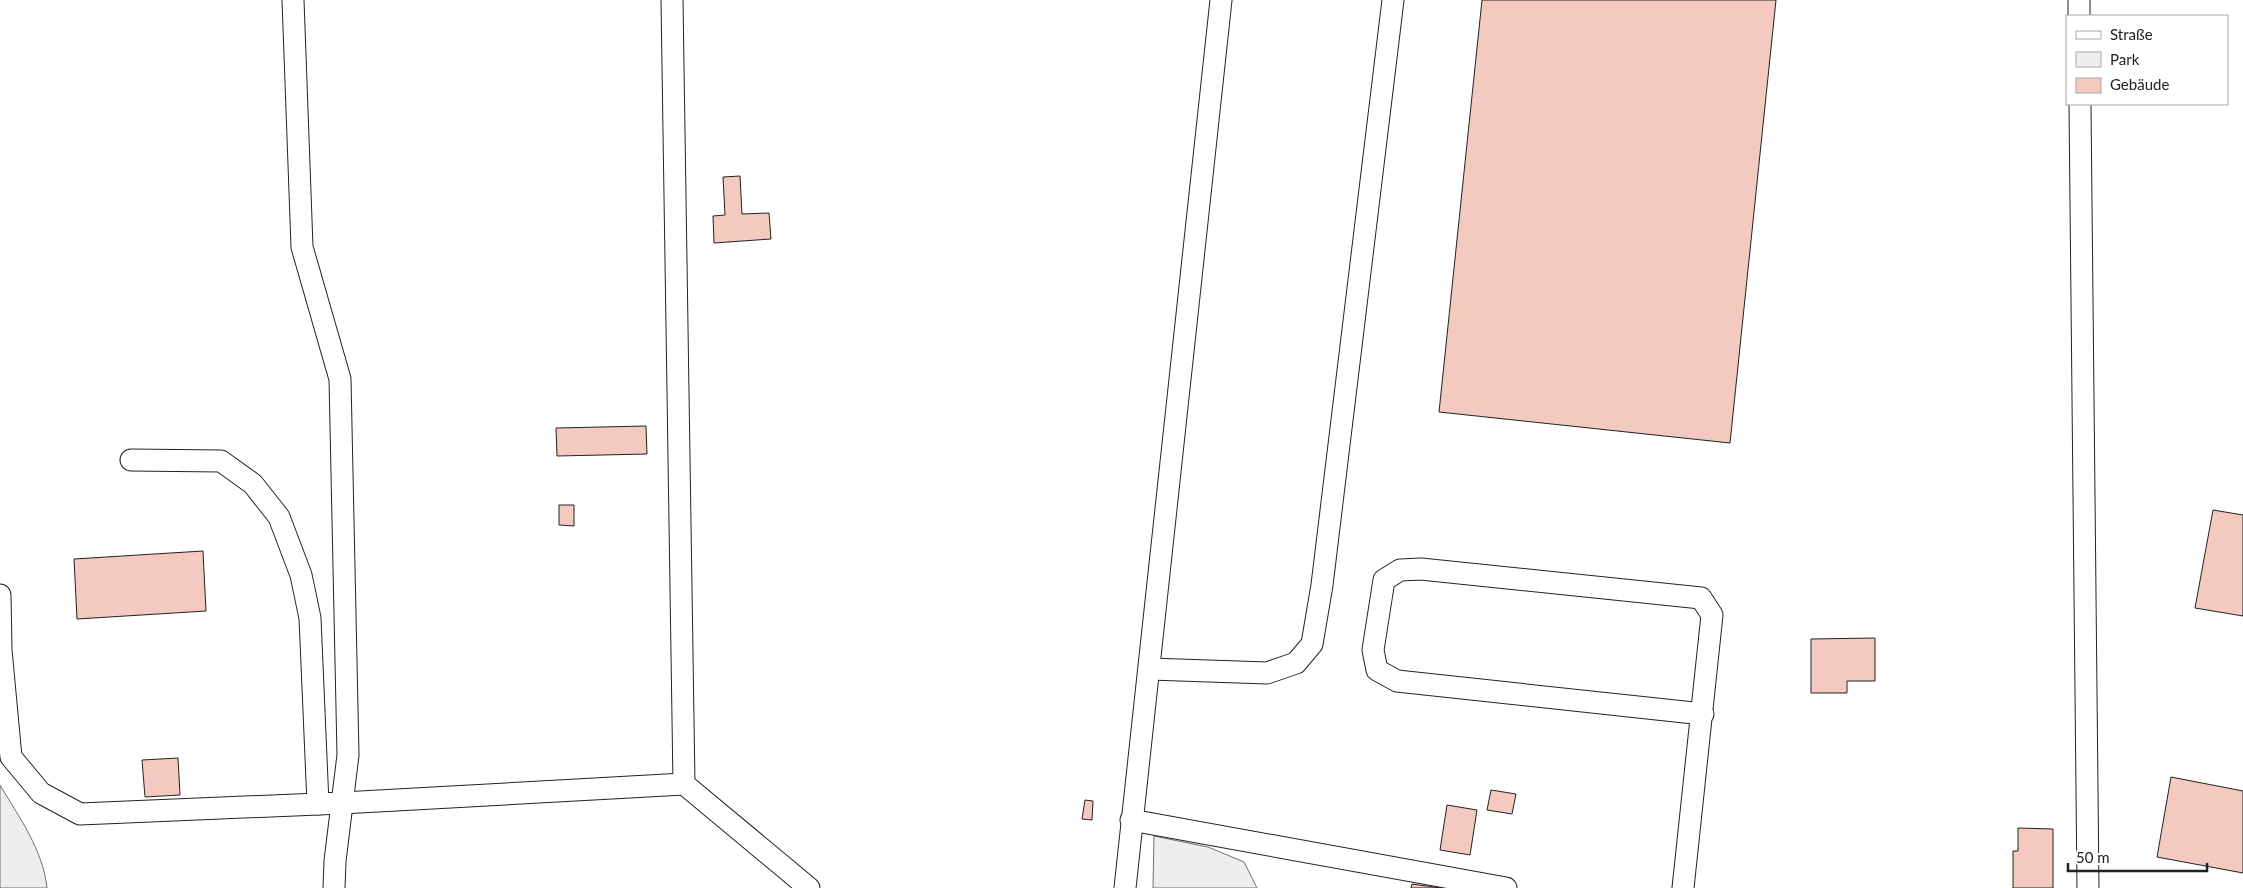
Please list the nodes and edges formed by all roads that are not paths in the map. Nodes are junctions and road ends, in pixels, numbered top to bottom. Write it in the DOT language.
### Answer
graph roads {
  1 [pos="293,0"];
  2 [pos="672,0"];
  3 [pos="1221,0"];
  4 [pos="1393,0"];
  5 [pos="2079,0"];
  6 [pos="2079,15"];
  7 [pos="2080,105"];
  8 [pos="131,460"];
  9 [pos="0,595"];
  10 [pos="1150,669"];
  11 [pos="1703,714"];
  12 [pos="684,784"];
  13 [pos="342,803"];
  14 [pos="318,804"];
  15 [pos="1132,820"];
  16 [pos="334,888"];
  17 [pos="810,888"];
  18 [pos="1125,888"];
  19 [pos="1506,888"];
  20 [pos="1683,888"];
  21 [pos="2088,888"];
  1 -- 13 [label="lane"];
  2 -- 12 [label="lane"];
  3 -- 10 [label="lane"];
  4 -- 10 [label="lane"];
  5 -- 6 [label="lane"];
  7 -- 21 [label="lane"];
  8 -- 14 [label="lane"];
  9 -- 14 [label="lane"];
  10 -- 15 [label="lane"];
  11 -- 11 [label="lane"];
  11 -- 20 [label="lane"];
  12 -- 13 [label="lane"];
  12 -- 17 [label="lane"];
  13 -- 14 [label="lane"];
  13 -- 16 [label="lane"];
  15 -- 18 [label="lane"];
  15 -- 19 [label="lane"];
}
